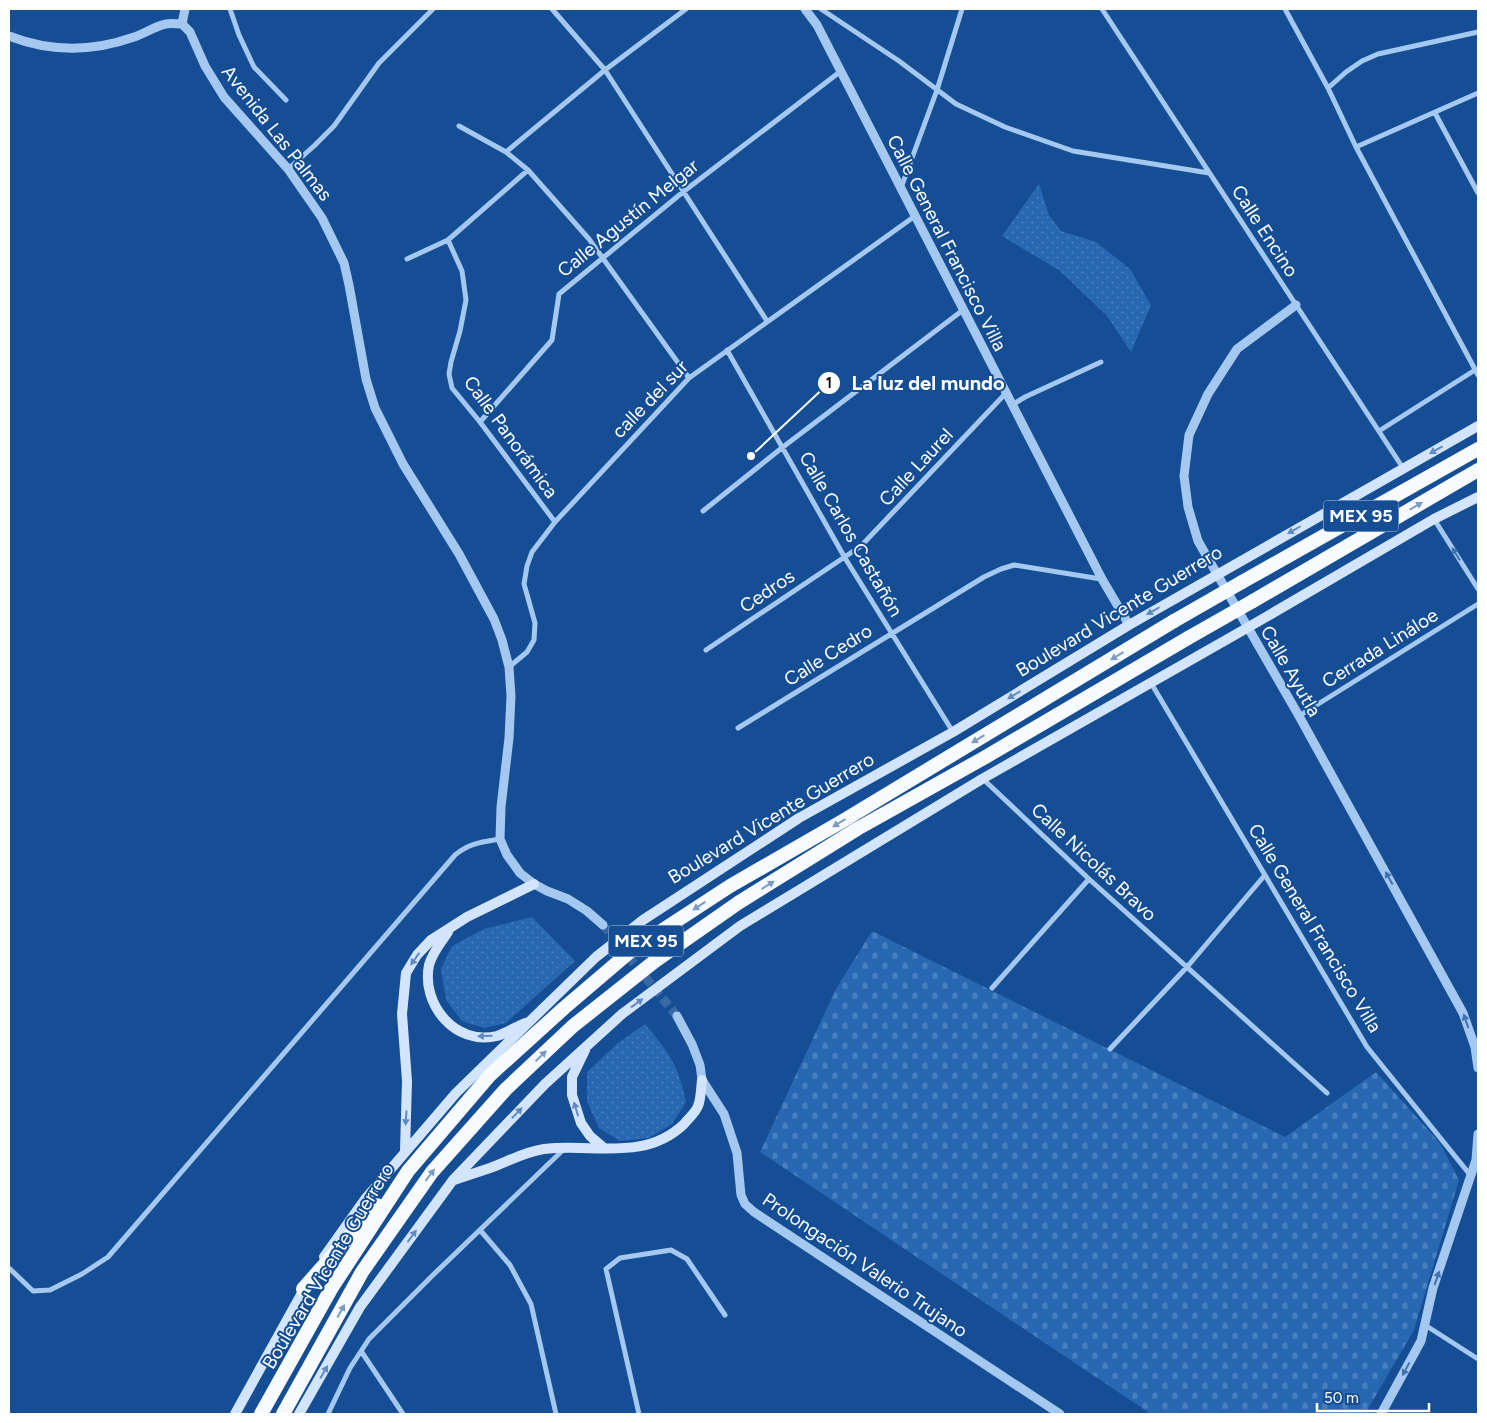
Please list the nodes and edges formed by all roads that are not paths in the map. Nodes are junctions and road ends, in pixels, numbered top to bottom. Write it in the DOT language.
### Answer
graph roads {
  1 [pos="185,9"];
  2 [pos="230,9"];
  3 [pos="433,9"];
  4 [pos="552,9"];
  5 [pos="686,9"];
  6 [pos="805,9"];
  7 [pos="821,9"];
  8 [pos="962,9"];
  9 [pos="1102,9"];
  10 [pos="1285,9"];
  11 [pos="182,24"];
  12 [pos="1478,32"];
  13 [pos="9,36"];
  14 [pos="605,70"];
  15 [pos="841,71"];
  16 [pos="1328,88"];
  17 [pos="937,90"];
  18 [pos="1478,93"];
  19 [pos="286,100"];
  20 [pos="1434,113"];
  21 [pos="459,126"];
  22 [pos="1356,148"];
  23 [pos="506,152"];
  24 [pos="288,169"];
  25 [pos="528,170"];
  26 [pos="1209,173"];
  27 [pos="901,189"];
  28 [pos="683,192"];
  29 [pos="1478,193"];
  30 [pos="915,216"];
  31 [pos="448,240"];
  32 [pos="602,257"];
  33 [pos="407,259"];
  34 [pos="1296,304"];
  35 [pos="963,310"];
  36 [pos="767,321"];
  37 [pos="727,350"];
  38 [pos="1101,362"];
  39 [pos="1477,373"];
  40 [pos="689,378"];
  41 [pos="1006,393"];
  42 [pos="1012,405"];
  43 [pos="480,422"];
  44 [pos="1478,426"];
  45 [pos="1379,431"];
  46 [pos="783,447"];
  47 [pos="1478,449"];
  48 [pos="1403,468"];
  49 [pos="1478,470"];
  50 [pos="1478,497"];
  51 [pos="704,511"];
  52 [pos="1434,519"];
  53 [pos="555,522"];
  54 [pos="845,558"];
  55 [pos="1218,574"];
  56 [pos="1102,579"];
  57 [pos="1478,589"];
  58 [pos="1478,604"];
  59 [pos="1129,625"];
  60 [pos="1247,628"];
  61 [pos="892,633"];
  62 [pos="706,650"];
  63 [pos="509,667"];
  64 [pos="1151,683"];
  65 [pos="1299,716"];
  66 [pos="738,728"];
  67 [pos="953,732"];
  68 [pos="982,779"];
  69 [pos="500,839"];
  70 [pos="1265,876"];
  71 [pos="1089,879"];
  72 [pos="534,884"];
  73 [pos="603,925"];
  74 [pos="452,927"];
  75 [pos="1187,968"];
  76 [pos="992,988"];
  77 [pos="676,1016"];
  78 [pos="530,1021"];
  79 [pos="588,1045"];
  80 [pos="1110,1049"];
  81 [pos="1478,1068"];
  82 [pos="702,1080"];
  83 [pos="1327,1093"];
  84 [pos="1478,1134"];
  85 [pos="604,1148"];
  86 [pos="564,1149"];
  87 [pos="405,1151"];
  88 [pos="408,1170"];
  89 [pos="1471,1176"];
  90 [pos="453,1180"];
  91 [pos="480,1230"];
  92 [pos="9,1268"];
  93 [pos="303,1289"];
  94 [pos="724,1315"];
  95 [pos="1425,1325"];
  96 [pos="361,1351"];
  97 [pos="1478,1359"];
  98 [pos="235,1414"];
  99 [pos="261,1414"];
  100 [pos="283,1414"];
  101 [pos="299,1414"];
  102 [pos="328,1414"];
  103 [pos="403,1414"];
  104 [pos="556,1414"];
  105 [pos="639,1414"];
  106 [pos="1060,1414"];
  107 [pos="1381,1414"];
  1 -- 11 [label="street"];
  2 -- 19 [label="street"];
  3 -- 24 [label="street"];
  4 -- 14 [label="street"];
  5 -- 14 [label="street"];
  6 -- 15 [label="street, Calle General Francisco Villa"];
  7 -- 17 [label="street"];
  8 -- 17 [label="street"];
  9 -- 26 [label="street, Calle Encino"];
  10 -- 16 [label="street"];
  11 -- 13 [label="street"];
  11 -- 24 [label="street, Avenida Las Palmas"];
  12 -- 16 [label="street"];
  14 -- 23 [label="street"];
  14 -- 28 [label="street"];
  15 -- 27 [label="street, Calle General Francisco Villa"];
  15 -- 28 [label="street, Calle Agustín Melgar"];
  16 -- 22 [label="street"];
  17 -- 26 [label="street"];
  17 -- 27 [label="street"];
  18 -- 20 [label="street"];
  20 -- 22 [label="street"];
  20 -- 29 [label="street"];
  21 -- 23 [label="street"];
  22 -- 39 [label="street"];
  23 -- 25 [label="street"];
  24 -- 63 [label="street, Avenida Las Palmas"];
  25 -- 31 [label="street"];
  25 -- 32 [label="street"];
  26 -- 34 [label="street, Calle Encino"];
  27 -- 30 [label="street, Calle General Francisco Villa"];
  28 -- 32 [label="street, Calle Agustín Melgar"];
  28 -- 36 [label="street"];
  30 -- 35 [label="street, Calle General Francisco Villa"];
  30 -- 36 [label="street, calle del sur"];
  31 -- 33 [label="street"];
  31 -- 43 [label="street, Calle Panorámica"];
  32 -- 40 [label="street"];
  32 -- 43 [label="street, Calle Agustín Melgar"];
  34 -- 45 [label="street, Calle Encino"];
  34 -- 55 [label="street, Calle Ayutla"];
  35 -- 41 [label="street, Calle General Francisco Villa"];
  35 -- 46 [label="street"];
  36 -- 37 [label="street, calle del sur"];
  37 -- 40 [label="street, calle del sur"];
  37 -- 46 [label="street, Calle Carlos Castañón"];
  38 -- 42 [label="street"];
  39 -- 45 [label="street"];
  40 -- 53 [label="street, calle del sur"];
  41 -- 42 [label="street, Calle General Francisco Villa"];
  41 -- 54 [label="street, Calle Laurel"];
  42 -- 56 [label="street, Calle General Francisco Villa"];
  43 -- 53 [label="street, Calle Panorámica"];
  44 -- 48 [label="main road, Boulevard Vicente Guerrero, one-way"];
  45 -- 48 [label="street, Calle Encino"];
  46 -- 51 [label="street"];
  46 -- 54 [label="street, Calle Carlos Castañón"];
  47 -- 88 [label="highway, Boulevard Vicente Guerrero / MEX 95, one-way, bridge"];
  48 -- 55 [label="main road, Boulevard Vicente Guerrero, one-way"];
  100 -- 49 [label="highway, Boulevard Vicente Guerrero / MEX 95, one-way, bridge"];
  50 -- 52 [label="main road"];
  57 -- 52 [label="street, one-way"];
  52 -- 60 [label="main road"];
  53 -- 63 [label="street, calle del sur"];
  54 -- 61 [label="street, Calle Carlos Castañón"];
  54 -- 62 [label="street, Cedros"];
  55 -- 59 [label="main road, Boulevard Vicente Guerrero, one-way"];
  55 -- 60 [label="street, Calle Ayutla"];
  56 -- 59 [label="street, Calle General Francisco Villa"];
  56 -- 61 [label="street, Calle Cedro"];
  58 -- 65 [label="street, Cerrada Lináloe"];
  59 -- 67 [label="main road, Boulevard Vicente Guerrero, one-way"];
  60 -- 64 [label="main road"];
  60 -- 65 [label="street, Calle Ayutla"];
  61 -- 66 [label="street, Calle Cedro"];
  61 -- 67 [label="street, Calle Carlos Castañón"];
  63 -- 69 [label="street"];
  64 -- 68 [label="main road"];
  64 -- 70 [label="street, Calle General Francisco Villa"];
  81 -- 65 [label="street, Calle Ayutla, one-way"];
  67 -- 78 [label="main road, Boulevard Vicente Guerrero"];
  68 -- 71 [label="street, Calle Nicolás Bravo"];
  79 -- 68 [label="main road, one-way"];
  69 -- 72 [label="street"];
  69 -- 92 [label="street"];
  70 -- 75 [label="street"];
  70 -- 89 [label="street, Calle General Francisco Villa"];
  71 -- 75 [label="street, Calle Nicolás Bravo"];
  71 -- 76 [label="street"];
  72 -- 73 [label="street"];
  72 -- 74 [label="main road"];
  78 -- 74 [label="main road, one-way"];
  74 -- 87 [label="main road, one-way"];
  75 -- 80 [label="street"];
  75 -- 83 [label="street, Calle Nicolás Bravo"];
  77 -- 82 [label="street, Prolongación Valerio Trujano"];
  78 -- 87 [label="main road, Boulevard Vicente Guerrero"];
  85 -- 79 [label="main road, one-way"];
  90 -- 79 [label="main road, one-way"];
  82 -- 85 [label="main road"];
  82 -- 106 [label="street, Prolongación Valerio Trujano"];
  84 -- 89 [label="street"];
  85 -- 86 [label="main road"];
  86 -- 90 [label="main road"];
  86 -- 91 [label="street"];
  87 -- 93 [label="main road, Boulevard Vicente Guerrero"];
  88 -- 93 [label="highway"];
  88 -- 99 [label="highway, Boulevard Vicente Guerrero / MEX 95"];
  95 -- 89 [label="street, one-way"];
  101 -- 90 [label="main road, one-way"];
  91 -- 96 [label="street"];
  91 -- 104 [label="street"];
  93 -- 98 [label="main road, Boulevard Vicente Guerrero"];
  94 -- 105 [label="street"];
  95 -- 97 [label="street"];
  95 -- 107 [label="street, one-way"];
  96 -- 102 [label="street"];
  96 -- 103 [label="street"];
}
